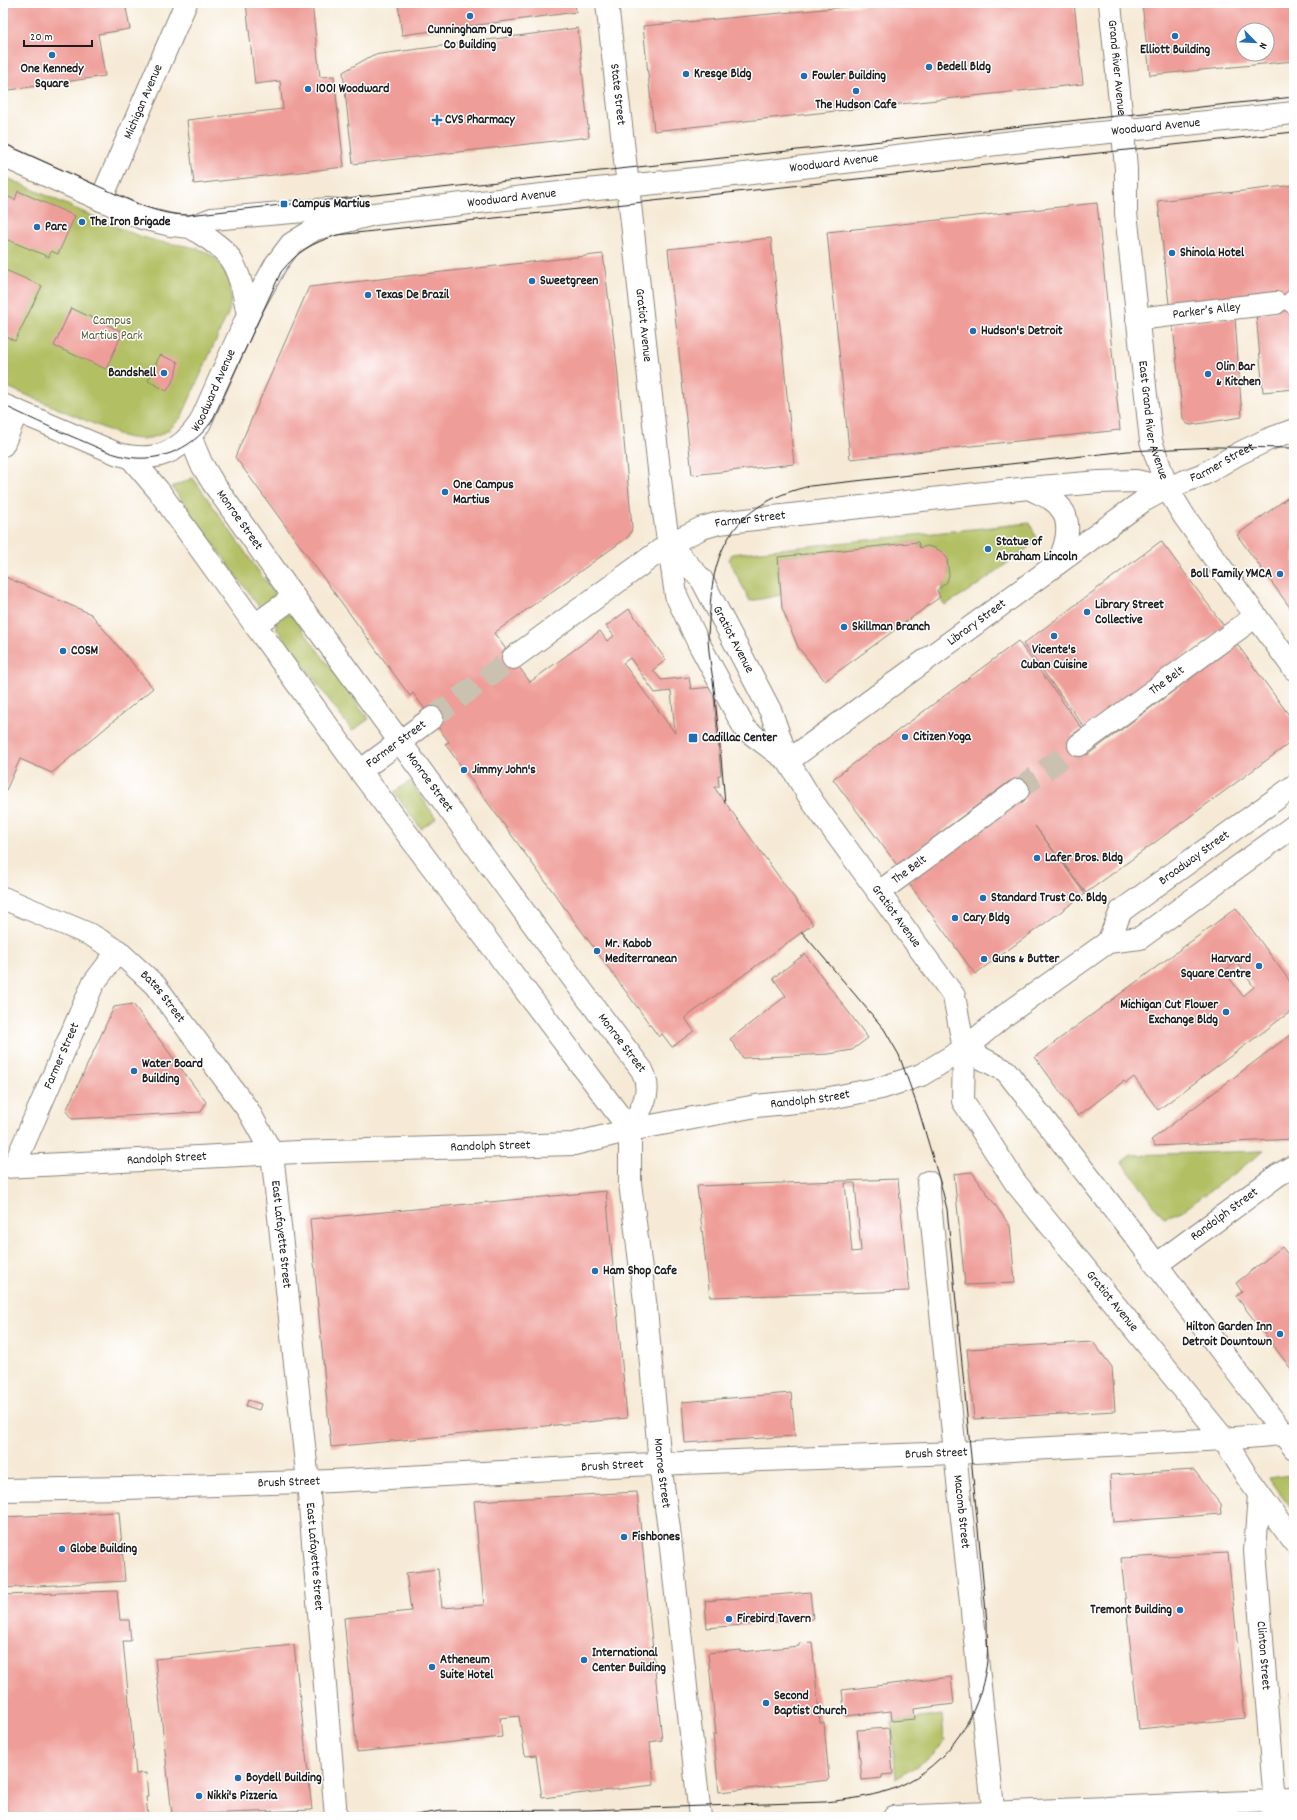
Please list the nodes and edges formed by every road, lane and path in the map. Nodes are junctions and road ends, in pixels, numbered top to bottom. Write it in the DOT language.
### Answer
graph roads {
  1 [pos="186,3"];
  2 [pos="607,3"];
  3 [pos="1110,3"];
  4 [pos="1294,114"];
  5 [pos="1123,132"];
  6 [pos="3,156"];
  7 [pos="628,186"];
  8 [pos="101,200"];
  9 [pos="374,214"];
  10 [pos="191,227"];
  11 [pos="1288,302"];
  12 [pos="248,315"];
  13 [pos="1138,319"];
  14 [pos="10,408"];
  15 [pos="1294,430"];
  16 [pos="190,436"];
  17 [pos="3,444"];
  18 [pos="130,457"];
  19 [pos="1029,488"];
  20 [pos="1167,488"];
  21 [pos="669,544"];
  22 [pos="1058,563"];
  23 [pos="294,597"];
  24 [pos="1256,616"];
  25 [pos="255,625"];
  26 [pos="513,658"];
  27 [pos="1294,669"];
  28 [pos="432,718"];
  29 [pos="400,741"];
  30 [pos="1079,745"];
  31 [pos="788,761"];
  32 [pos="360,771"];
  33 [pos="1294,786"];
  34 [pos="1018,790"];
  35 [pos="1294,826"];
  36 [pos="875,889"];
  37 [pos="3,898"];
  38 [pos="1108,942"];
  39 [pos="118,950"];
  40 [pos="964,1049"];
  41 [pos="630,1130"];
  42 [pos="272,1153"];
  43 [pos="1294,1166"];
  44 [pos="8,1167"];
  45 [pos="928,1182"];
  46 [pos="1156,1265"];
  47 [pos="1224,1439"];
  48 [pos="1291,1439"];
  49 [pos="955,1453"];
  50 [pos="660,1464"];
  51 [pos="308,1482"];
  52 [pos="3,1490"];
  53 [pos="1259,1494"];
  54 [pos="1294,1542"];
  55 [pos="1282,1806"];
  56 [pos="994,1814"];
  57 [pos="336,1817"];
  58 [pos="700,1817"];
  59 [pos="894,1817"];
  1 -- 8 [label="street, Michigan Avenue"];
  2 -- 7 [label="street, State Street"];
  3 -- 5 [label="street, Grand River Avenue"];
  4 -- 5 [label="street, Woodward Avenue"];
  5 -- 7 [label="street, Woodward Avenue"];
  5 -- 13 [label="street, East Grand River Avenue"];
  6 -- 8 [label="street, Woodward Avenue"];
  7 -- 9 [label="street, Woodward Avenue"];
  7 -- 21 [label="street, Gratiot Avenue"];
  8 -- 10 [label="street, Woodward Avenue"];
  9 -- 10 [label="street, Woodward Avenue"];
  9 -- 12 [label="street, Woodward Avenue"];
  10 -- 12 [label="street"];
  11 -- 13 [label="street, Parker’s Alley"];
  12 -- 16 [label="street, Woodward Avenue"];
  13 -- 20 [label="street, East Grand River Avenue"];
  14 -- 17 [label="street"];
  14 -- 18 [label="street, Woodward Avenue"];
  15 -- 20 [label="street, Farmer Street"];
  16 -- 18 [label="street, Woodward Avenue"];
  16 -- 23 [label="street, Monroe Street"];
  18 -- 25 [label="street"];
  19 -- 20 [label="street, Farmer Street"];
  19 -- 21 [label="street, Farmer Street"];
  19 -- 22 [label="street"];
  20 -- 22 [label="street, Library Street"];
  20 -- 24 [label="street, East Grand River Avenue"];
  21 -- 26 [label="street, Farmer Street"];
  21 -- 31 [label="street, Gratiot Avenue"];
  21 -- 31 [label="street"];
  22 -- 31 [label="street, Library Street"];
  23 -- 25 [label="street"];
  23 -- 29 [label="street, Monroe Street"];
  24 -- 27 [label="street, East Grand River Avenue"];
  24 -- 30 [label="street, The Belt"];
  25 -- 32 [label="street"];
  28 -- 29 [label="street, Farmer Street"];
  29 -- 32 [label="street, Farmer Street"];
  29 -- 41 [label="street, Monroe Street"];
  31 -- 36 [label="street, Gratiot Avenue"];
  32 -- 41 [label="street"];
  33 -- 38 [label="street, Broadway Street"];
  34 -- 36 [label="street, The Belt"];
  35 -- 38 [label="street"];
  36 -- 40 [label="street, Gratiot Avenue"];
  37 -- 39 [label="street, Bates Street"];
  38 -- 40 [label="street"];
  39 -- 42 [label="street, Bates Street"];
  39 -- 44 [label="street, Farmer Street"];
  40 -- 41 [label="street, Randolph Street"];
  40 -- 46 [label="street"];
  40 -- 47 [label="street, Gratiot Avenue"];
  41 -- 42 [label="street, Randolph Street"];
  41 -- 50 [label="street, Monroe Street"];
  42 -- 44 [label="street, Randolph Street"];
  42 -- 51 [label="street, East Lafayette Street"];
  43 -- 46 [label="street, Randolph Street"];
  45 -- 49 [label="street, Macomb Street"];
  46 -- 48 [label="street"];
  47 -- 48 [label="street, Brush Street"];
  47 -- 49 [label="street, Brush Street"];
  47 -- 53 [label="street, Gratiot Avenue"];
  49 -- 50 [label="street, Brush Street"];
  49 -- 56 [label="street, Macomb Street"];
  50 -- 51 [label="street, Brush Street"];
  50 -- 58 [label="street, Monroe Street"];
  51 -- 52 [label="street, Brush Street"];
  51 -- 57 [label="street, East Lafayette Street"];
  53 -- 54 [label="street, Gratiot Avenue"];
  53 -- 55 [label="street, Clinton Street"];
  55 -- 56 [label="street"];
  56 -- 59 [label="street"];
}
